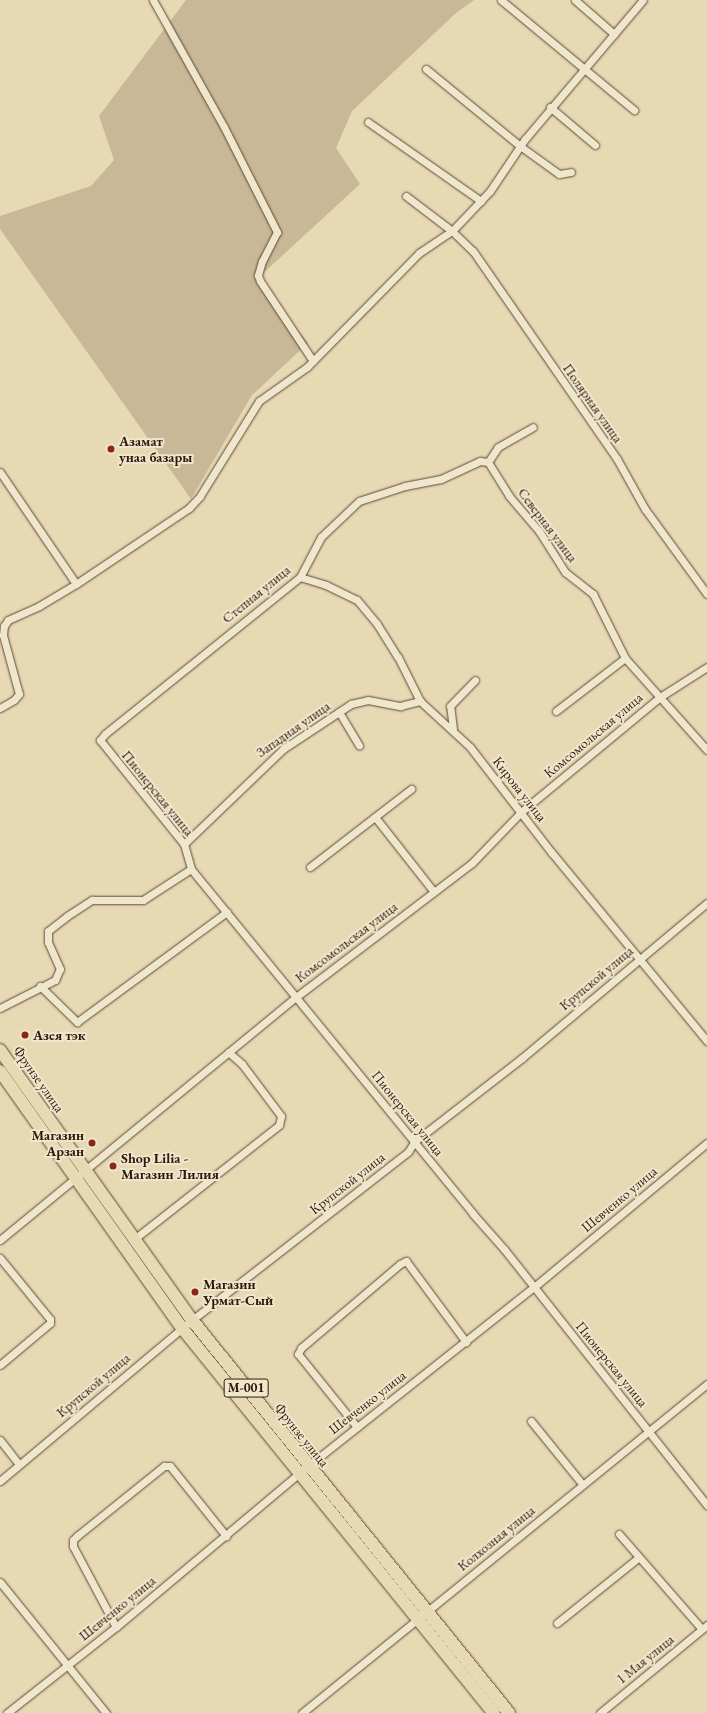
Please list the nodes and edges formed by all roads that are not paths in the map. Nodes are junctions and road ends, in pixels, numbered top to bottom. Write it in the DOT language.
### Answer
graph roads {
  1 [pos="153,0"];
  2 [pos="501,0"];
  3 [pos="575,0"];
  4 [pos="643,0"];
  5 [pos="614,34"];
  6 [pos="426,69"];
  7 [pos="585,70"];
  8 [pos="550,107"];
  9 [pos="634,110"];
  10 [pos="368,122"];
  11 [pos="595,144"];
  12 [pos="520,146"];
  13 [pos="571,172"];
  14 [pos="406,196"];
  15 [pos="481,201"];
  16 [pos="452,231"];
  17 [pos="313,361"];
  18 [pos="533,427"];
  19 [pos="488,462"];
  20 [pos="0,472"];
  21 [pos="300,577"];
  22 [pos="76,584"];
  23 [pos="707,594"];
  24 [pos="625,658"];
  25 [pos="707,667"];
  26 [pos="475,680"];
  27 [pos="660,697"];
  28 [pos="420,701"];
  29 [pos="0,708"];
  30 [pos="556,711"];
  31 [pos="339,712"];
  32 [pos="453,729"];
  33 [pos="105,734"];
  34 [pos="359,745"];
  35 [pos="707,750"];
  36 [pos="411,789"];
  37 [pos="521,812"];
  38 [pos="375,817"];
  39 [pos="184,844"];
  40 [pos="310,867"];
  41 [pos="191,869"];
  42 [pos="434,892"];
  43 [pos="707,903"];
  44 [pos="227,912"];
  45 [pos="639,958"];
  46 [pos="40,986"];
  47 [pos="296,996"];
  48 [pos="0,1008"];
  49 [pos="707,1041"];
  50 [pos="0,1050"];
  51 [pos="228,1052"];
  52 [pos="0,1071"];
  53 [pos="415,1141"];
  54 [pos="707,1143"];
  55 [pos="84,1170"];
  56 [pos="74,1177"];
  57 [pos="0,1240"];
  58 [pos="133,1240"];
  59 [pos="0,1258"];
  60 [pos="534,1287"];
  61 [pos="192,1320"];
  62 [pos="182,1328"];
  63 [pos="466,1342"];
  64 [pos="0,1365"];
  65 [pos="707,1384"];
  66 [pos="531,1421"];
  67 [pos="357,1427"];
  68 [pos="649,1432"];
  69 [pos="0,1440"];
  70 [pos="19,1464"];
  71 [pos="308,1466"];
  72 [pos="298,1474"];
  73 [pos="0,1481"];
  74 [pos="583,1485"];
  75 [pos="707,1505"];
  76 [pos="619,1534"];
  77 [pos="226,1536"];
  78 [pos="639,1557"];
  79 [pos="0,1582"];
  80 [pos="422,1614"];
  81 [pos="557,1623"];
  82 [pos="116,1627"];
  83 [pos="705,1627"];
  84 [pos="68,1665"];
  85 [pos="7,1713"];
  86 [pos="106,1713"];
  87 [pos="302,1713"];
  88 [pos="494,1713"];
  89 [pos="508,1713"];
  90 [pos="600,1713"];
  1 -- 17 [label="street"];
  2 -- 7 [label="street"];
  3 -- 5 [label="street"];
  4 -- 5 [label="street"];
  5 -- 7 [label="street"];
  6 -- 12 [label="street"];
  7 -- 8 [label="street"];
  7 -- 9 [label="street"];
  8 -- 11 [label="street"];
  8 -- 12 [label="street"];
  10 -- 15 [label="street"];
  12 -- 13 [label="street"];
  12 -- 15 [label="street"];
  14 -- 16 [label="street, Полярная улица"];
  15 -- 16 [label="street"];
  16 -- 17 [label="street"];
  16 -- 23 [label="street, Полярная улица"];
  17 -- 22 [label="street"];
  18 -- 19 [label="street"];
  19 -- 21 [label="street, Степная улица"];
  19 -- 24 [label="street, Северная улица"];
  20 -- 22 [label="street"];
  21 -- 28 [label="street, Кирова улица"];
  21 -- 33 [label="street, Степная улица"];
  22 -- 29 [label="street"];
  24 -- 27 [label="street, Северная улица"];
  24 -- 30 [label="street"];
  25 -- 27 [label="street, Комсомольская улица"];
  26 -- 32 [label="street"];
  27 -- 35 [label="street, Северная улица"];
  27 -- 37 [label="street, Комсомольская улица"];
  28 -- 31 [label="street, Западная улица"];
  28 -- 32 [label="street, Кирова улица"];
  31 -- 34 [label="street"];
  31 -- 39 [label="street, Западная улица"];
  32 -- 37 [label="street, Кирова улица"];
  33 -- 39 [label="street, Пионерская улица"];
  36 -- 38 [label="street"];
  37 -- 42 [label="street, Комсомольская улица"];
  37 -- 45 [label="street, Кирова улица"];
  38 -- 40 [label="street"];
  38 -- 42 [label="street"];
  39 -- 41 [label="street, Пионерская улица"];
  41 -- 44 [label="street, Пионерская улица"];
  41 -- 46 [label="street"];
  42 -- 47 [label="street, Комсомольская улица"];
  43 -- 45 [label="street, Крупской улица"];
  44 -- 46 [label="street"];
  44 -- 47 [label="street, Пионерская улица"];
  45 -- 49 [label="street, Кирова улица"];
  45 -- 53 [label="street, Крупской улица"];
  46 -- 48 [label="street"];
  47 -- 51 [label="street, Комсомольская улица"];
  47 -- 53 [label="street, Пионерская улица"];
  50 -- 55 [label="main road, Фрунзе улица / M-001"];
  51 -- 55 [label="street, Комсомольская улица"];
  51 -- 58 [label="street"];
  52 -- 56 [label="main road, Фрунзе улица / M-001"];
  53 -- 60 [label="street, Пионерская улица"];
  53 -- 61 [label="street, Крупской улица"];
  54 -- 60 [label="street, Шевченко улица"];
  55 -- 56 [label="street, Комсомольская улица"];
  55 -- 58 [label="main road, Фрунзе улица / M-001"];
  56 -- 57 [label="street, Комсомольская улица"];
  56 -- 62 [label="main road, Фрунзе улица / M-001"];
  58 -- 61 [label="main road, Фрунзе улица / M-001"];
  59 -- 64 [label="street"];
  60 -- 63 [label="street, Шевченко улица"];
  60 -- 68 [label="street, Пионерская улица"];
  61 -- 62 [label="street, Крупской улица"];
  61 -- 71 [label="main road, Фрунзе улица / M-001"];
  62 -- 70 [label="street, Крупской улица"];
  62 -- 72 [label="main road, Фрунзе улица / M-001"];
  63 -- 67 [label="street, Шевченко улица"];
  63 -- 67 [label="street"];
  65 -- 68 [label="street, Колхозная улица"];
  66 -- 74 [label="street"];
  67 -- 71 [label="street, Шевченко улица"];
  68 -- 74 [label="street, Колхозная улица"];
  68 -- 75 [label="street, Пионерская улица"];
  69 -- 70 [label="street"];
  70 -- 73 [label="street, Крупской улица"];
  71 -- 72 [label="street, Шевченко улица"];
  71 -- 80 [label="main road, Фрунзе улица / M-001"];
  72 -- 77 [label="street, Шевченко улица"];
  72 -- 80 [label="main road, Фрунзе улица / M-001"];
  74 -- 80 [label="street, Колхозная улица"];
  76 -- 78 [label="street"];
  77 -- 82 [label="street, Шевченко улица"];
  77 -- 82 [label="street"];
  78 -- 81 [label="street"];
  78 -- 83 [label="street"];
  79 -- 84 [label="street"];
  80 -- 87 [label="street, Колхозная улица"];
  80 -- 88 [label="main road, Фрунзе улица / M-001"];
  80 -- 89 [label="main road, Фрунзе улица / M-001"];
  82 -- 84 [label="street, Шевченко улица"];
  83 -- 90 [label="street, 1 Мая улица"];
  84 -- 85 [label="street, Шевченко улица"];
  84 -- 86 [label="street"];
}
